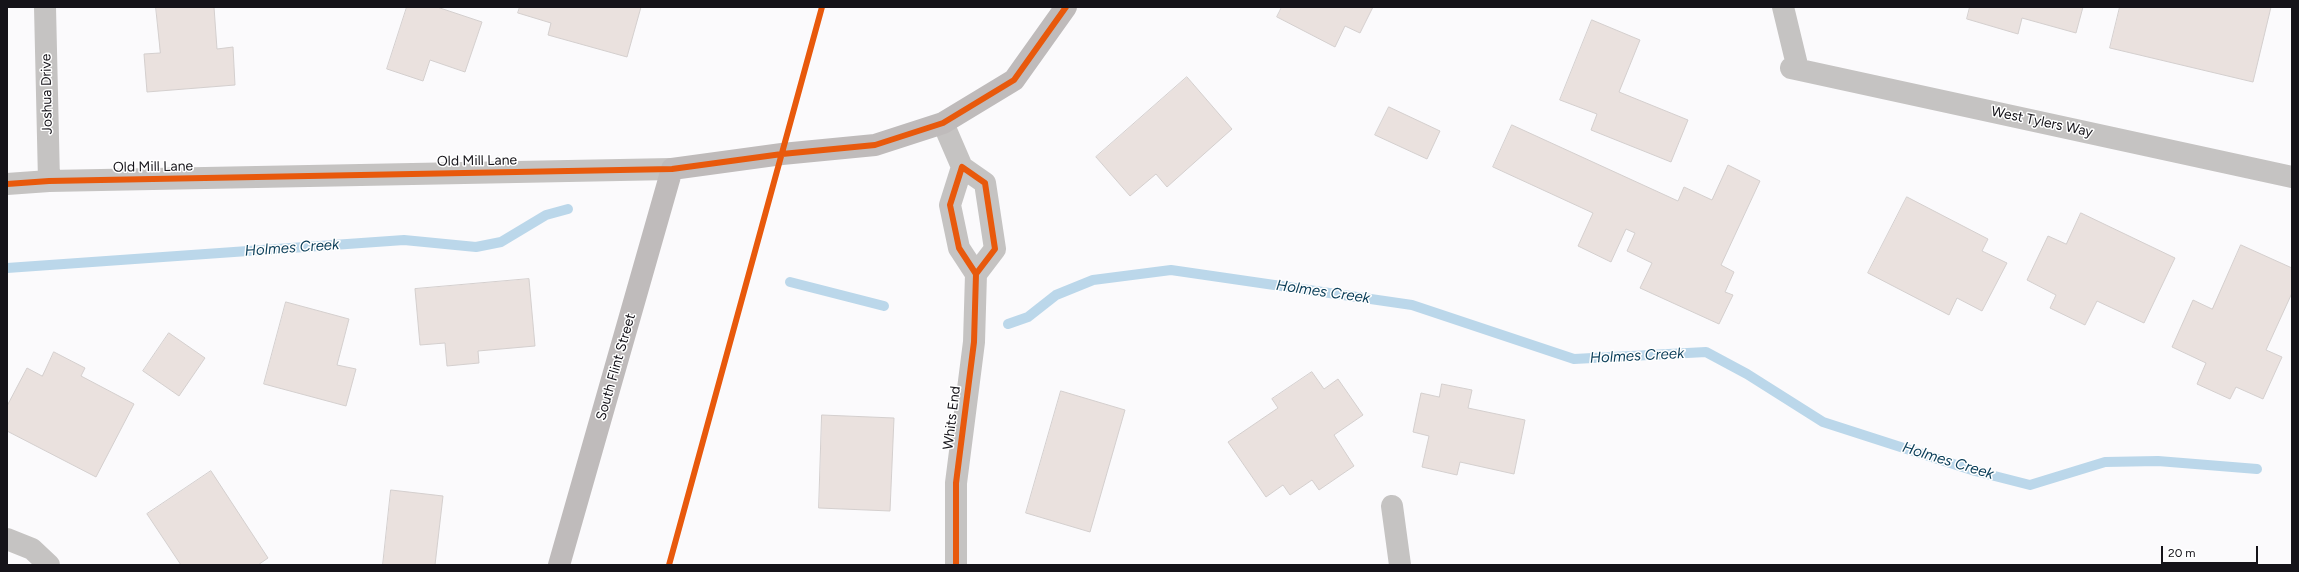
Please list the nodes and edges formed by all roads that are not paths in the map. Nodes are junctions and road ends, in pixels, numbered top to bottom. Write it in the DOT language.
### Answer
graph roads {
  1 [pos="45,7"];
  2 [pos="1066,7"];
  3 [pos="1783,7"];
  4 [pos="943,123"];
  5 [pos="962,167"];
  6 [pos="672,169"];
  7 [pos="2292,177"];
  8 [pos="49,181"];
  9 [pos="7,184"];
  10 [pos="976,274"];
  11 [pos="1392,506"];
  12 [pos="7,539"];
  13 [pos="49,565"];
  14 [pos="559,565"];
  15 [pos="956,565"];
  16 [pos="1400,565"];
  1 -- 8 [label="street, Joshua Drive"];
  2 -- 4 [label="main road, Old Mill Lane"];
  3 -- 7 [label="street, West Tylers Way"];
  4 -- 5 [label="street"];
  4 -- 6 [label="main road, Old Mill Lane"];
  5 -- 10 [label="street"];
  5 -- 10 [label="street"];
  6 -- 8 [label="street, Old Mill Lane"];
  6 -- 14 [label="main road, South Flint Street"];
  8 -- 9 [label="street, Old Mill Lane"];
  10 -- 15 [label="street, Whits End"];
  11 -- 16 [label="street"];
  12 -- 13 [label="street"];
}
